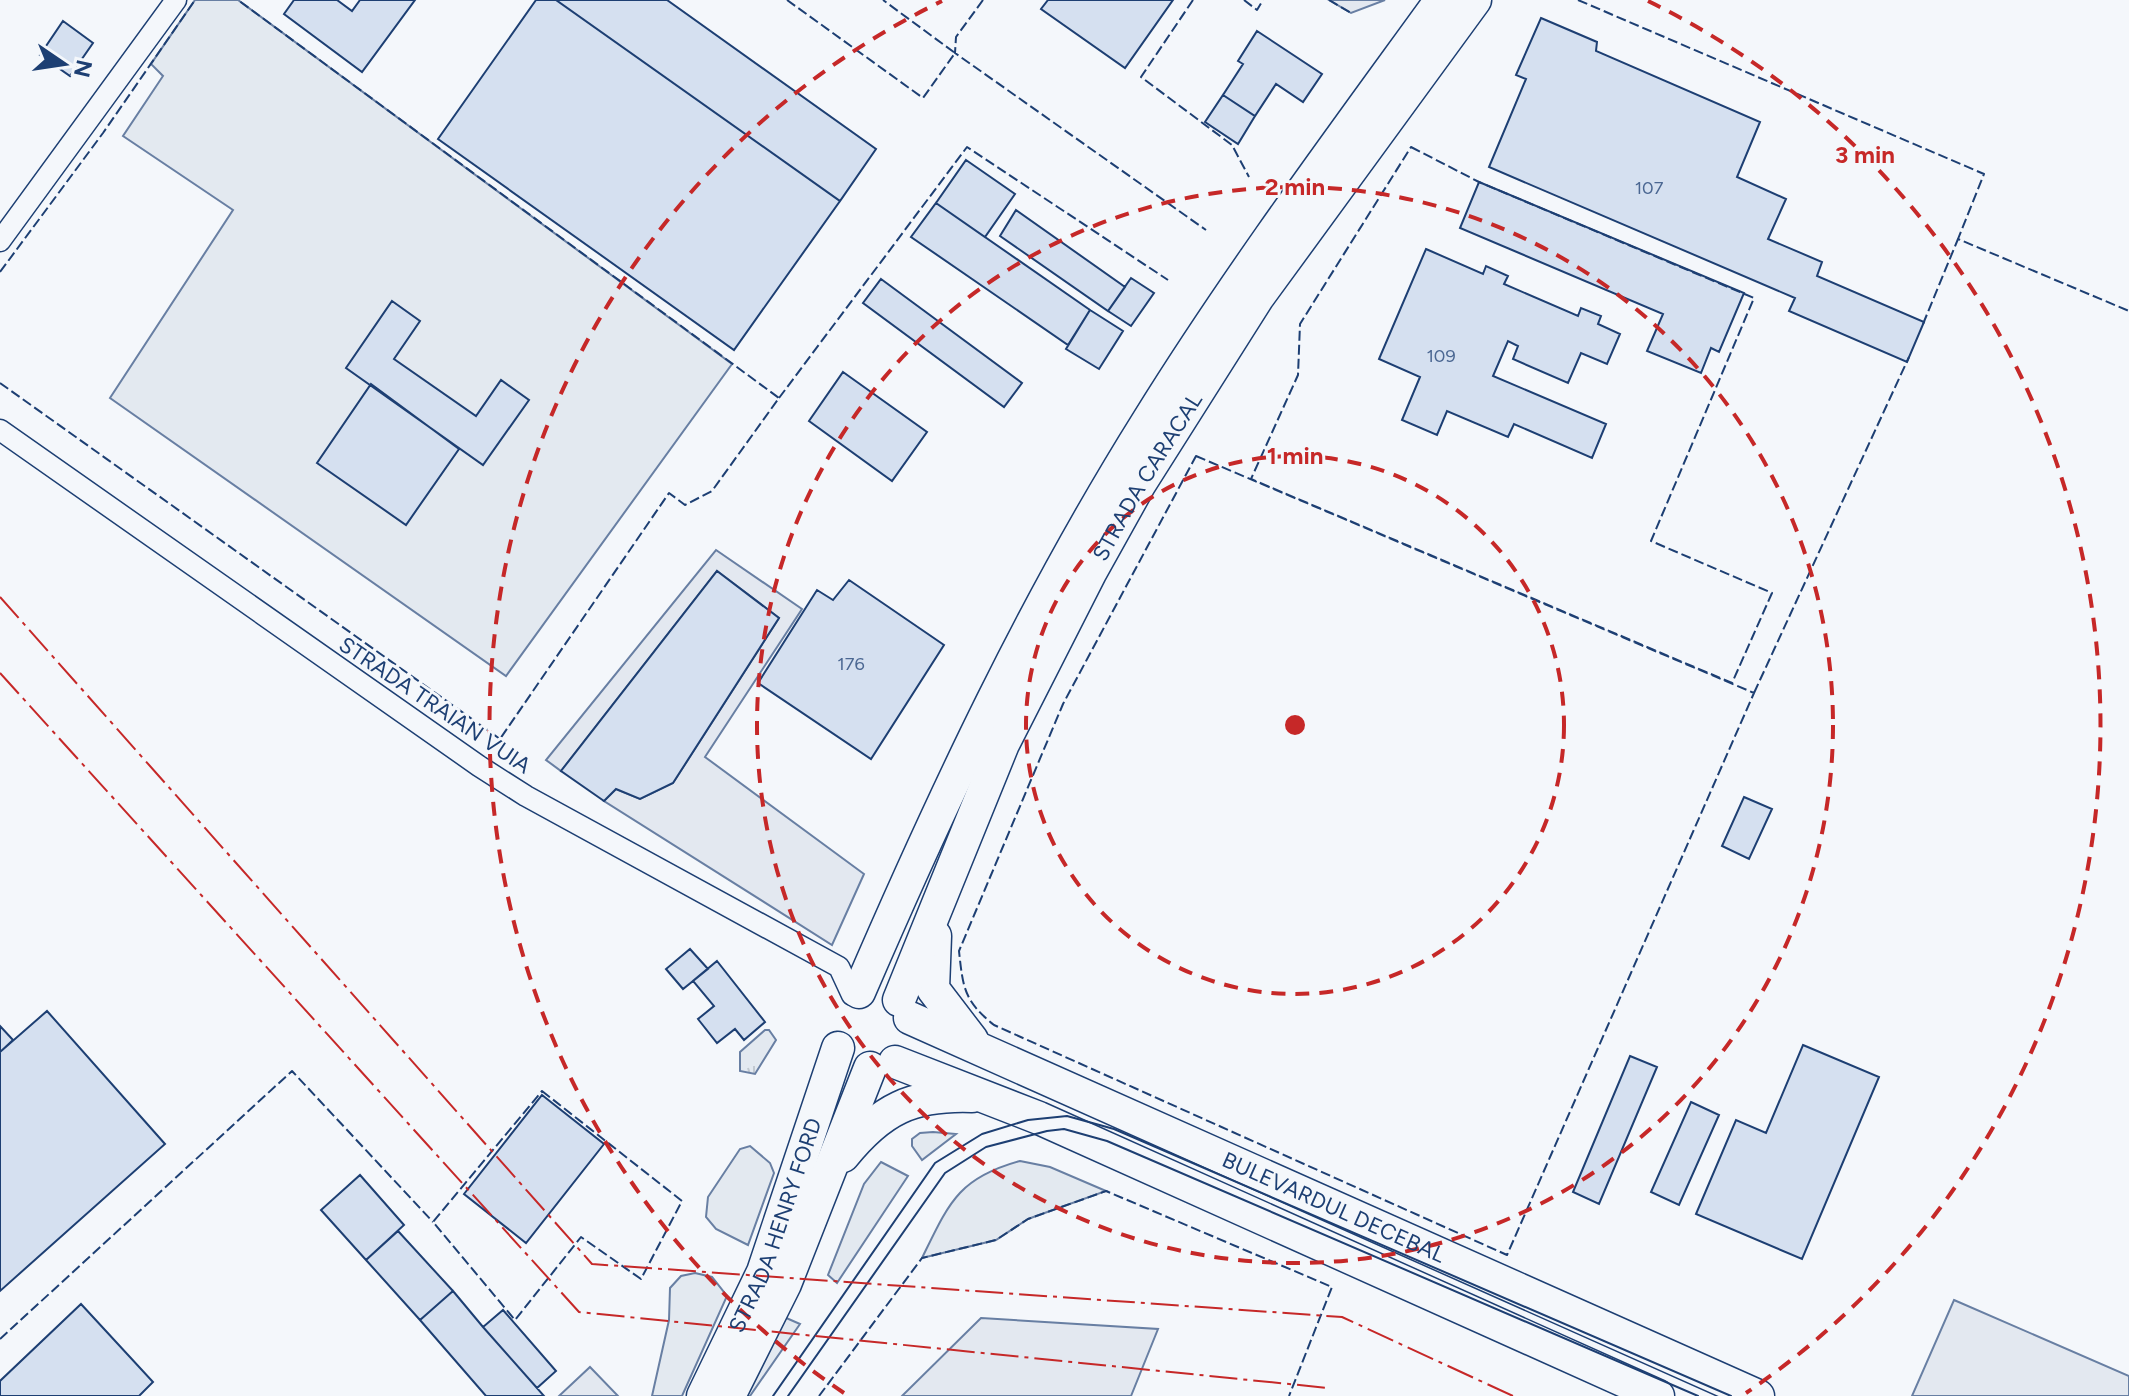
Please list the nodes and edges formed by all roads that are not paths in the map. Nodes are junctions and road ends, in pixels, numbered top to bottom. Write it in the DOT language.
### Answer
graph roads {
  1 [pos="176,0"];
  2 [pos="1441,0"];
  3 [pos="1475,0"];
  4 [pos="0,241"];
  5 [pos="0,430"];
  6 [pos="949,875"];
  7 [pos="855,994"];
  8 [pos="904,1009"];
  9 [pos="977,1046"];
  10 [pos="838,1048"];
  11 [pos="882,1065"];
  12 [pos="987,1096"];
  13 [pos="827,1178"];
  14 [pos="703,1396"];
  15 [pos="729,1396"];
  16 [pos="1658,1396"];
  17 [pos="1758,1396"];
  1 -- 4 [label="street"];
  2 -- 7 [label="main road, STRADA CARACAL"];
  3 -- 6 [label="main road, STRADA CARACAL"];
  5 -- 7 [label="street, STRADA TRAIAN VUIA"];
  6 -- 8 [label="main road, STRADA CARACAL"];
  6 -- 9 [label="main road"];
  7 -- 8 [label="main road"];
  7 -- 10 [label="main road"];
  8 -- 9 [label="main road, BULEVARDUL DECEBAL"];
  8 -- 11 [label="main road"];
  9 -- 17 [label="main road, BULEVARDUL DECEBAL"];
  10 -- 11 [label="main road"];
  10 -- 14 [label="main road, STRADA HENRY FORD"];
  11 -- 12 [label="main road, BULEVARDUL DECEBAL"];
  11 -- 13 [label="main road, STRADA HENRY FORD"];
  12 -- 13 [label="main road"];
  12 -- 16 [label="main road, BULEVARDUL DECEBAL"];
  13 -- 15 [label="main road, STRADA HENRY FORD"];
}
